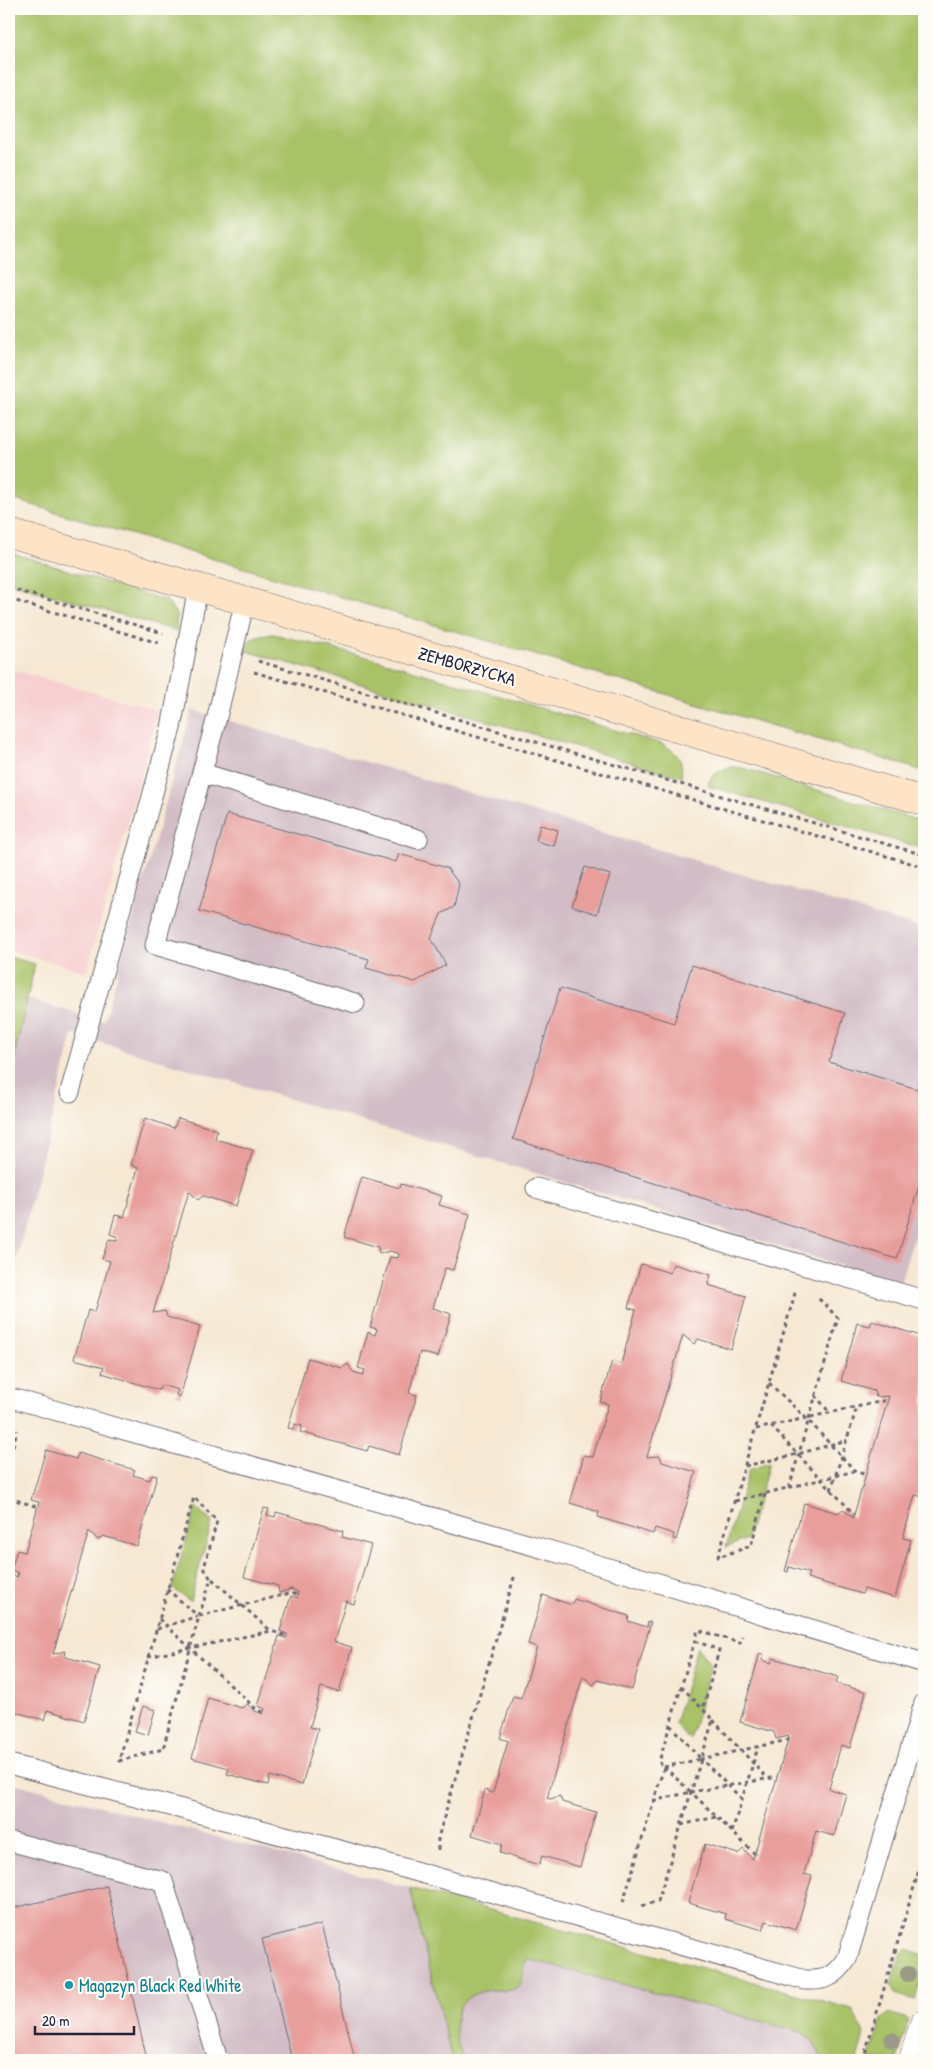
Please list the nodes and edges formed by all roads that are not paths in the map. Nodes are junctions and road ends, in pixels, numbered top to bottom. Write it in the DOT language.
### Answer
graph roads {
  1 [pos="9,533"];
  2 [pos="198,588"];
  3 [pos="245,601"];
  4 [pos="202,773"];
  5 [pos="924,801"];
  6 [pos="418,839"];
  7 [pos="355,1003"];
  8 [pos="70,1092"];
  9 [pos="536,1188"];
  10 [pos="924,1300"];
  11 [pos="15,1399"];
  12 [pos="924,1663"];
  13 [pos="924,1703"];
  14 [pos="9,1764"];
  15 [pos="9,1842"];
  16 [pos="924,2024"];
  17 [pos="218,2060"];
  18 [pos="914,2060"];
  1 -- 2 [label="street, ZEMBORZYCKA"];
  2 -- 3 [label="street, ZEMBORZYCKA"];
  2 -- 8 [label="lane"];
  3 -- 4 [label="lane"];
  3 -- 5 [label="street, ZEMBORZYCKA"];
  4 -- 6 [label="lane"];
  4 -- 7 [label="lane"];
  9 -- 10 [label="lane"];
  11 -- 12 [label="lane"];
  13 -- 14 [label="lane"];
  15 -- 17 [label="lane"];
  16 -- 18 [label="street"];
}
